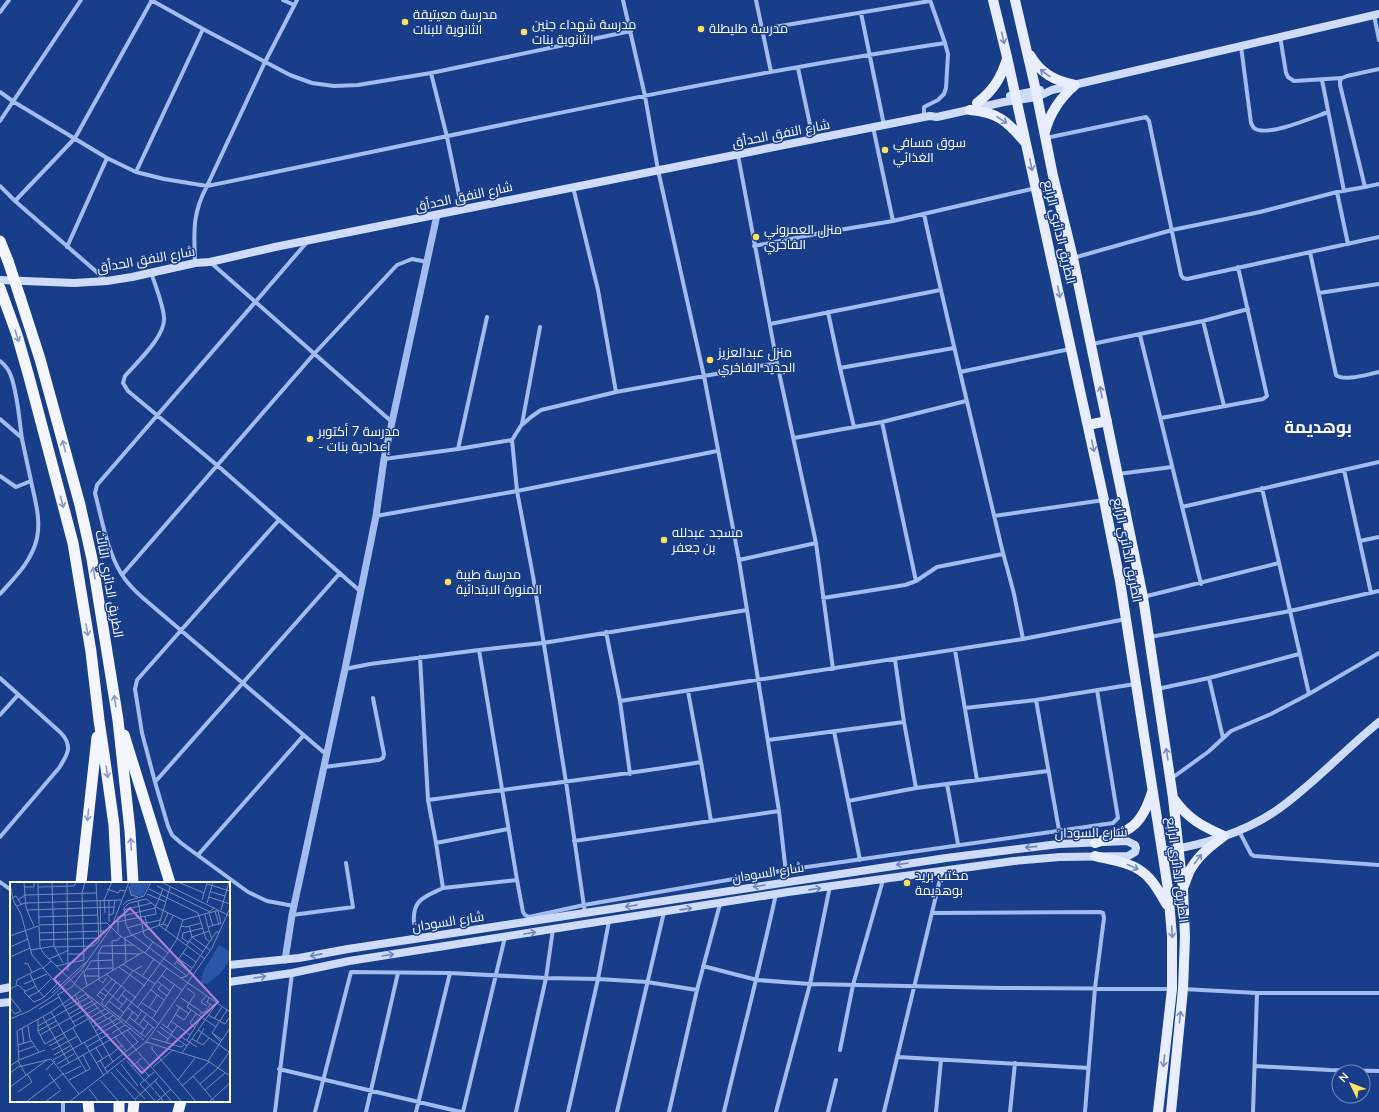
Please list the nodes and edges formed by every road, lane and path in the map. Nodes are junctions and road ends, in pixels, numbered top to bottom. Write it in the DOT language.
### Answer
graph roads {
  1 [pos="9,0"];
  2 [pos="81,0"];
  3 [pos="152,0"];
  4 [pos="283,0"];
  5 [pos="297,0"];
  6 [pos="622,0"];
  7 [pos="756,0"];
  8 [pos="993,0"];
  9 [pos="1015,0"];
  10 [pos="930,1"];
  11 [pos="294,5"];
  12 [pos="0,12"];
  13 [pos="861,13"];
  14 [pos="1376,14"];
  15 [pos="203,29"];
  16 [pos="762,29"];
  17 [pos="630,31"];
  18 [pos="1280,36"];
  19 [pos="1379,39"];
  20 [pos="946,43"];
  21 [pos="1241,46"];
  22 [pos="1026,48"];
  23 [pos="869,54"];
  24 [pos="1007,57"];
  25 [pos="265,62"];
  26 [pos="798,68"];
  27 [pos="1379,69"];
  28 [pos="771,72"];
  29 [pos="431,73"];
  30 [pos="1342,78"];
  31 [pos="1322,80"];
  32 [pos="1075,85"];
  33 [pos="0,92"];
  34 [pos="1036,94"];
  35 [pos="645,96"];
  36 [pos="1016,98"];
  37 [pos="14,102"];
  38 [pos="973,106"];
  39 [pos="1328,112"];
  40 [pos="927,116"];
  41 [pos="0,121"];
  42 [pos="884,125"];
  43 [pos="873,128"];
  44 [pos="1045,136"];
  45 [pos="447,137"];
  46 [pos="74,138"];
  47 [pos="813,140"];
  48 [pos="1026,144"];
  49 [pos="738,155"];
  50 [pos="106,158"];
  51 [pos="658,170"];
  52 [pos="136,172"];
  53 [pos="1379,184"];
  54 [pos="0,186"];
  55 [pos="207,186"];
  56 [pos="573,187"];
  57 [pos="1365,187"];
  58 [pos="1036,188"];
  59 [pos="1344,191"];
  60 [pos="1338,192"];
  61 [pos="15,201"];
  62 [pos="462,210"];
  63 [pos="924,214"];
  64 [pos="437,215"];
  65 [pos="893,221"];
  66 [pos="1172,230"];
  67 [pos="1379,237"];
  68 [pos="0,241"];
  69 [pos="308,241"];
  70 [pos="1348,244"];
  71 [pos="754,246"];
  72 [pos="67,247"];
  73 [pos="1310,252"];
  74 [pos="1073,258"];
  75 [pos="210,262"];
  76 [pos="427,262"];
  77 [pos="195,263"];
  78 [pos="1238,267"];
  79 [pos="152,272"];
  80 [pos="0,280"];
  81 [pos="107,281"];
  82 [pos="1379,284"];
  83 [pos="0,288"];
  84 [pos="940,290"];
  85 [pos="1319,293"];
  86 [pos="255,303"];
  87 [pos="1248,309"];
  88 [pos="828,312"];
  89 [pos="486,317"];
  90 [pos="1203,321"];
  91 [pos="770,324"];
  92 [pos="540,327"];
  93 [pos="1140,335"];
  94 [pos="1091,344"];
  95 [pos="954,348"];
  96 [pos="1071,349"];
  97 [pos="314,354"];
  98 [pos="0,361"];
  99 [pos="777,363"];
  100 [pos="840,368"];
  101 [pos="960,372"];
  102 [pos="1379,372"];
  103 [pos="704,376"];
  104 [pos="616,392"];
  105 [pos="966,401"];
  106 [pos="1224,406"];
  107 [pos="157,414"];
  108 [pos="1161,418"];
  109 [pos="0,419"];
  110 [pos="1107,421"];
  111 [pos="392,422"];
  112 [pos="882,422"];
  113 [pos="522,424"];
  114 [pos="1088,425"];
  115 [pos="854,427"];
  116 [pos="22,438"];
  117 [pos="794,438"];
  118 [pos="512,440"];
  119 [pos="458,449"];
  120 [pos="717,451"];
  121 [pos="384,459"];
  122 [pos="1379,462"];
  123 [pos="218,466"];
  124 [pos="1172,467"];
  125 [pos="1344,470"];
  126 [pos="1118,474"];
  127 [pos="0,476"];
  128 [pos="31,482"];
  129 [pos="1262,488"];
  130 [pos="517,491"];
  131 [pos="1104,500"];
  132 [pos="1182,507"];
  133 [pos="376,516"];
  134 [pos="994,516"];
  135 [pos="278,521"];
  136 [pos="1379,537"];
  137 [pos="1360,541"];
  138 [pos="816,543"];
  139 [pos="1003,554"];
  140 [pos="739,560"];
  141 [pos="1279,563"];
  142 [pos="340,573"];
  143 [pos="122,575"];
  144 [pos="916,581"];
  145 [pos="1201,584"];
  146 [pos="360,591"];
  147 [pos="1379,591"];
  148 [pos="1371,593"];
  149 [pos="0,594"];
  150 [pos="1143,597"];
  151 [pos="823,598"];
  152 [pos="747,610"];
  153 [pos="1290,611"];
  154 [pos="1127,619"];
  155 [pos="180,631"];
  156 [pos="606,632"];
  157 [pos="1149,638"];
  158 [pos="1023,639"];
  159 [pos="543,643"];
  160 [pos="479,650"];
  161 [pos="955,650"];
  162 [pos="1379,653"];
  163 [pos="1299,654"];
  164 [pos="420,657"];
  165 [pos="895,660"];
  166 [pos="833,668"];
  167 [pos="345,669"];
  168 [pos="0,678"];
  169 [pos="1209,678"];
  170 [pos="759,680"];
  171 [pos="242,684"];
  172 [pos="1136,684"];
  173 [pos="1157,689"];
  174 [pos="1097,690"];
  175 [pos="688,691"];
  176 [pos="1309,694"];
  177 [pos="18,695"];
  178 [pos="373,698"];
  179 [pos="1036,700"];
  180 [pos="620,701"];
  181 [pos="965,708"];
  182 [pos="0,715"];
  183 [pos="99,720"];
  184 [pos="118,720"];
  185 [pos="904,722"];
  186 [pos="1379,722"];
  187 [pos="834,731"];
  188 [pos="303,736"];
  189 [pos="1223,738"];
  190 [pos="768,740"];
  191 [pos="327,755"];
  192 [pos="701,762"];
  193 [pos="324,767"];
  194 [pos="1048,771"];
  195 [pos="630,774"];
  196 [pos="1170,779"];
  197 [pos="977,780"];
  198 [pos="155,782"];
  199 [pos="566,782"];
  200 [pos="947,784"];
  201 [pos="916,788"];
  202 [pos="501,789"];
  203 [pos="1152,790"];
  204 [pos="1173,798"];
  205 [pos="428,800"];
  206 [pos="848,801"];
  207 [pos="779,811"];
  208 [pos="711,821"];
  209 [pos="508,829"];
  210 [pos="1059,830"];
  211 [pos="1239,830"];
  212 [pos="1224,836"];
  213 [pos="0,837"];
  214 [pos="574,841"];
  215 [pos="436,843"];
  216 [pos="1095,843"];
  217 [pos="958,844"];
  218 [pos="1178,848"];
  219 [pos="1163,851"];
  220 [pos="198,855"];
  221 [pos="1096,856"];
  222 [pos="860,860"];
  223 [pos="346,863"];
  224 [pos="1379,865"];
  225 [pos="786,870"];
  226 [pos="942,871"];
  227 [pos="884,879"];
  228 [pos="517,880"];
  229 [pos="0,882"];
  230 [pos="81,882"];
  231 [pos="117,882"];
  232 [pos="133,882"];
  233 [pos="170,882"];
  234 [pos="787,882"];
  235 [pos="830,886"];
  236 [pos="443,888"];
  237 [pos="10,889"];
  238 [pos="1183,889"];
  239 [pos="788,892"];
  240 [pos="776,894"];
  241 [pos="720,904"];
  242 [pos="294,906"];
  243 [pos="584,909"];
  244 [pos="1170,909"];
  245 [pos="664,912"];
  246 [pos="933,913"];
  247 [pos="292,915"];
  248 [pos="609,921"];
  249 [pos="414,923"];
  250 [pos="554,929"];
  251 [pos="505,937"];
  252 [pos="418,938"];
  253 [pos="421,950"];
  254 [pos="285,960"];
  255 [pos="230,965"];
  256 [pos="703,966"];
  257 [pos="292,972"];
  258 [pos="398,973"];
  259 [pos="450,973"];
  260 [pos="496,975"];
  261 [pos="546,978"];
  262 [pos="598,979"];
  263 [pos="757,980"];
  264 [pos="230,982"];
  265 [pos="647,982"];
  266 [pos="810,984"];
  267 [pos="853,985"];
  268 [pos="914,986"];
  269 [pos="10,988"];
  270 [pos="1095,988"];
  271 [pos="1183,988"];
  272 [pos="0,989"];
  273 [pos="1172,989"];
  274 [pos="697,990"];
  275 [pos="1257,993"];
  276 [pos="1379,993"];
  277 [pos="10,1002"];
  278 [pos="0,1003"];
  279 [pos="840,1050"];
  280 [pos="898,1058"];
  281 [pos="941,1060"];
  282 [pos="1014,1063"];
  283 [pos="1255,1066"];
  284 [pos="1088,1068"];
  285 [pos="279,1069"];
  286 [pos="1379,1071"];
  287 [pos="323,1080"];
  288 [pos="836,1080"];
  289 [pos="370,1090"];
  290 [pos="418,1101"];
  291 [pos="88,1102"];
  292 [pos="134,1102"];
  293 [pos="181,1102"];
  294 [pos="89,1112"];
  295 [pos="133,1112"];
  296 [pos="178,1112"];
  297 [pos="275,1112"];
  298 [pos="316,1112"];
  299 [pos="366,1112"];
  300 [pos="416,1112"];
  301 [pos="462,1112"];
  302 [pos="516,1112"];
  303 [pos="568,1112"];
  304 [pos="617,1112"];
  305 [pos="669,1112"];
  306 [pos="724,1112"];
  307 [pos="776,1112"];
  308 [pos="828,1112"];
  309 [pos="884,1112"];
  310 [pos="936,1112"];
  311 [pos="1010,1112"];
  312 [pos="1085,1112"];
  313 [pos="1158,1112"];
  314 [pos="1171,1112"];
  315 [pos="1253,1112"];
  1 -- 12 [label="street"];
  2 -- 37 [label="street"];
  3 -- 15 [label="street"];
  3 -- 46 [label="street"];
  4 -- 11 [label="street"];
  5 -- 11 [label="street"];
  6 -- 17 [label="street"];
  7 -- 16 [label="street"];
  8 -- 24 [label="main road, الطريق الدائري الرابع, one-way"];
  9 -- 22 [label="main road, الطريق الدائري الرابع"];
  10 -- 13 [label="street"];
  10 -- 20 [label="street"];
  11 -- 25 [label="street"];
  13 -- 16 [label="street"];
  13 -- 23 [label="street"];
  14 -- 18 [label="main road, شارع النفق الحدأق"];
  14 -- 19 [label="street"];
  15 -- 25 [label="street"];
  15 -- 52 [label="street"];
  16 -- 28 [label="street"];
  17 -- 29 [label="street"];
  17 -- 35 [label="street"];
  18 -- 21 [label="main road, شارع النفق الحدأق"];
  18 -- 31 [label="street"];
  20 -- 23 [label="street"];
  20 -- 40 [label="street"];
  21 -- 32 [label="main road, شارع النفق الحدأق"];
  21 -- 39 [label="street"];
  32 -- 22 [label="main road, one-way"];
  22 -- 34 [label="main road, الطريق الدائري الرابع"];
  23 -- 26 [label="street"];
  23 -- 42 [label="street"];
  24 -- 36 [label="main road, الطريق الدائري الرابع"];
  24 -- 38 [label="main road"];
  25 -- 29 [label="street"];
  25 -- 55 [label="street"];
  26 -- 28 [label="street"];
  26 -- 47 [label="street"];
  27 -- 30 [label="street"];
  28 -- 35 [label="street"];
  29 -- 45 [label="street"];
  30 -- 31 [label="street"];
  30 -- 57 [label="street"];
  31 -- 39 [label="street"];
  32 -- 34 [label="main road, شارع النفق الحدأق"];
  32 -- 44 [label="main road"];
  33 -- 37 [label="street"];
  34 -- 36 [label="main road, شارع النفق الحدأق"];
  34 -- 44 [label="main road, الطريق الدائري الرابع"];
  35 -- 45 [label="street"];
  35 -- 51 [label="street"];
  36 -- 38 [label="main road, شارع النفق الحدأق"];
  36 -- 48 [label="main road, الطريق الدائري الرابع"];
  37 -- 41 [label="street"];
  37 -- 46 [label="street"];
  38 -- 40 [label="main road, شارع النفق الحدأق"];
  38 -- 48 [label="main road, one-way"];
  39 -- 59 [label="street"];
  40 -- 42 [label="main road, شارع النفق الحدأق"];
  42 -- 43 [label="main road, شارع النفق الحدأق"];
  43 -- 47 [label="main road, شارع النفق الحدأق"];
  43 -- 65 [label="street"];
  44 -- 66 [label="street"];
  44 -- 74 [label="main road, الطريق الدائري الرابع"];
  45 -- 55 [label="street"];
  45 -- 62 [label="street"];
  46 -- 50 [label="street"];
  46 -- 61 [label="street"];
  47 -- 49 [label="main road, شارع النفق الحدأق"];
  48 -- 58 [label="main road, الطريق الدائري الرابع, one-way"];
  49 -- 51 [label="main road, شارع النفق الحدأق"];
  49 -- 71 [label="street"];
  50 -- 52 [label="street"];
  50 -- 72 [label="street"];
  51 -- 56 [label="main road, شارع النفق الحدأق"];
  51 -- 103 [label="street"];
  52 -- 55 [label="street"];
  53 -- 57 [label="street"];
  54 -- 61 [label="street"];
  55 -- 77 [label="street"];
  56 -- 62 [label="main road, شارع النفق الحدأق"];
  56 -- 104 [label="street"];
  57 -- 59 [label="street"];
  58 -- 63 [label="street"];
  58 -- 96 [label="main road, الطريق الدائري الرابع, one-way"];
  59 -- 60 [label="street"];
  60 -- 66 [label="street"];
  60 -- 70 [label="street"];
  61 -- 72 [label="street"];
  62 -- 64 [label="main road, شارع النفق الحدأق"];
  63 -- 65 [label="street"];
  63 -- 84 [label="street"];
  64 -- 69 [label="main road, شارع النفق الحدأق"];
  64 -- 76 [label="street"];
  65 -- 71 [label="street"];
  66 -- 74 [label="street"];
  66 -- 78 [label="street"];
  67 -- 70 [label="street"];
  184 -- 68 [label="highway, الطريق الدائري الثالث, one-way, bridge"];
  69 -- 75 [label="main road, شارع النفق الحدأق"];
  69 -- 86 [label="street"];
  70 -- 73 [label="street"];
  71 -- 91 [label="street"];
  72 -- 81 [label="street"];
  73 -- 78 [label="street"];
  73 -- 85 [label="street"];
  74 -- 94 [label="main road, الطريق الدائري الرابع"];
  75 -- 77 [label="main road, شارع النفق الحدأق"];
  75 -- 86 [label="street"];
  76 -- 97 [label="street"];
  76 -- 111 [label="street"];
  77 -- 79 [label="main road, شارع النفق الحدأق"];
  78 -- 87 [label="street"];
  79 -- 81 [label="main road, شارع النفق الحدأق"];
  79 -- 107 [label="street"];
  80 -- 81 [label="main road, شارع النفق الحدأق"];
  82 -- 85 [label="street"];
  83 -- 183 [label="highway, one-way"];
  84 -- 88 [label="street"];
  84 -- 95 [label="street"];
  85 -- 102 [label="street"];
  86 -- 97 [label="street"];
  86 -- 107 [label="street"];
  87 -- 90 [label="street"];
  87 -- 106 [label="street"];
  88 -- 91 [label="street"];
  88 -- 100 [label="street"];
  89 -- 119 [label="street"];
  90 -- 93 [label="street"];
  90 -- 106 [label="street"];
  91 -- 99 [label="street"];
  92 -- 113 [label="street"];
  93 -- 94 [label="street"];
  93 -- 108 [label="street"];
  110 -- 94 [label="main road, الطريق الدائري الرابع, one-way"];
  95 -- 100 [label="street"];
  95 -- 101 [label="street"];
  96 -- 101 [label="street"];
  96 -- 114 [label="main road, الطريق الدائري الرابع"];
  97 -- 111 [label="street"];
  97 -- 123 [label="street"];
  98 -- 116 [label="street"];
  99 -- 103 [label="street"];
  99 -- 117 [label="street"];
  100 -- 115 [label="street"];
  101 -- 105 [label="street"];
  103 -- 104 [label="street"];
  103 -- 120 [label="street"];
  104 -- 113 [label="street"];
  105 -- 112 [label="street"];
  105 -- 134 [label="street"];
  106 -- 108 [label="street"];
  107 -- 123 [label="street"];
  107 -- 143 [label="street"];
  108 -- 124 [label="street"];
  109 -- 116 [label="street"];
  110 -- 114 [label="main road"];
  110 -- 126 [label="main road, الطريق الدائري الرابع"];
  111 -- 121 [label="street"];
  112 -- 115 [label="street"];
  112 -- 144 [label="street"];
  113 -- 118 [label="street"];
  114 -- 131 [label="main road, الطريق الدائري الرابع, one-way"];
  115 -- 117 [label="street"];
  116 -- 128 [label="street"];
  117 -- 138 [label="street"];
  118 -- 119 [label="street"];
  118 -- 130 [label="street"];
  119 -- 121 [label="street"];
  120 -- 130 [label="street"];
  120 -- 140 [label="street"];
  121 -- 133 [label="street"];
  122 -- 125 [label="street"];
  123 -- 135 [label="street"];
  123 -- 143 [label="street"];
  124 -- 126 [label="street"];
  124 -- 132 [label="street"];
  125 -- 129 [label="street"];
  125 -- 137 [label="street"];
  126 -- 150 [label="main road, الطريق الدائري الرابع"];
  127 -- 128 [label="street"];
  128 -- 149 [label="street"];
  129 -- 132 [label="street"];
  129 -- 141 [label="street"];
  130 -- 133 [label="street"];
  130 -- 159 [label="street"];
  131 -- 134 [label="street"];
  131 -- 154 [label="main road, الطريق الدائري الرابع"];
  132 -- 145 [label="street"];
  133 -- 146 [label="street"];
  134 -- 139 [label="street"];
  135 -- 142 [label="street"];
  135 -- 155 [label="street"];
  136 -- 137 [label="street"];
  137 -- 148 [label="street"];
  138 -- 140 [label="street"];
  138 -- 151 [label="street"];
  139 -- 144 [label="street"];
  139 -- 158 [label="street"];
  140 -- 152 [label="street"];
  141 -- 145 [label="street"];
  141 -- 153 [label="street"];
  142 -- 146 [label="street"];
  142 -- 171 [label="street"];
  143 -- 155 [label="street"];
  144 -- 151 [label="street"];
  145 -- 150 [label="street"];
  146 -- 167 [label="street"];
  147 -- 148 [label="street"];
  148 -- 153 [label="street"];
  150 -- 157 [label="main road, الطريق الدائري الرابع"];
  151 -- 166 [label="street"];
  152 -- 156 [label="street"];
  152 -- 170 [label="street"];
  153 -- 157 [label="street"];
  153 -- 163 [label="street"];
  154 -- 158 [label="street"];
  154 -- 172 [label="main road, الطريق الدائري الرابع"];
  155 -- 171 [label="street"];
  155 -- 198 [label="street"];
  156 -- 159 [label="street"];
  156 -- 180 [label="street"];
  157 -- 173 [label="main road, الطريق الدائري الرابع"];
  158 -- 161 [label="street"];
  159 -- 160 [label="street"];
  159 -- 199 [label="street"];
  160 -- 164 [label="street"];
  160 -- 202 [label="street"];
  161 -- 165 [label="street"];
  161 -- 181 [label="street"];
  162 -- 176 [label="street"];
  163 -- 169 [label="street"];
  163 -- 176 [label="street"];
  164 -- 167 [label="street"];
  164 -- 205 [label="street"];
  165 -- 166 [label="street"];
  165 -- 185 [label="street"];
  166 -- 170 [label="street"];
  167 -- 191 [label="street"];
  168 -- 177 [label="street"];
  169 -- 173 [label="street"];
  169 -- 189 [label="street"];
  170 -- 175 [label="street"];
  170 -- 190 [label="street"];
  171 -- 188 [label="street"];
  171 -- 198 [label="street"];
  172 -- 174 [label="street"];
  172 -- 203 [label="main road, الطريق الدائري الرابع"];
  196 -- 173 [label="main road, الطريق الدائري الرابع, one-way"];
  174 -- 179 [label="street"];
  174 -- 210 [label="street"];
  175 -- 180 [label="street"];
  175 -- 192 [label="street"];
  176 -- 189 [label="street"];
  177 -- 182 [label="street"];
  177 -- 213 [label="street"];
  178 -- 193 [label="street"];
  179 -- 181 [label="street"];
  179 -- 194 [label="street"];
  180 -- 195 [label="street"];
  181 -- 197 [label="street"];
  183 -- 230 [label="highway, one-way"];
  183 -- 231 [label="highway, one-way"];
  232 -- 184 [label="highway, الطريق الدائري الثالث, one-way"];
  184 -- 233 [label="highway"];
  185 -- 187 [label="street"];
  185 -- 201 [label="street"];
  186 -- 211 [label="main road"];
  187 -- 190 [label="street"];
  187 -- 206 [label="street"];
  188 -- 191 [label="street"];
  188 -- 220 [label="street"];
  189 -- 196 [label="street"];
  190 -- 207 [label="street"];
  191 -- 193 [label="street"];
  192 -- 195 [label="street"];
  192 -- 208 [label="street"];
  193 -- 242 [label="street"];
  194 -- 197 [label="street"];
  194 -- 210 [label="street"];
  195 -- 199 [label="street"];
  196 -- 204 [label="main road, الطريق الدائري الرابع"];
  197 -- 200 [label="street"];
  198 -- 220 [label="street"];
  199 -- 202 [label="street"];
  199 -- 214 [label="street"];
  200 -- 201 [label="street"];
  200 -- 217 [label="street"];
  201 -- 206 [label="street"];
  202 -- 205 [label="street"];
  202 -- 209 [label="street"];
  203 -- 216 [label="main road"];
  203 -- 219 [label="main road, الطريق الدائري الرابع"];
  204 -- 212 [label="main road"];
  204 -- 218 [label="main road, الطريق الدائري الرابع"];
  205 -- 215 [label="street"];
  206 -- 222 [label="street"];
  207 -- 208 [label="street"];
  207 -- 225 [label="street"];
  208 -- 214 [label="street"];
  209 -- 215 [label="street"];
  209 -- 228 [label="street"];
  210 -- 217 [label="street"];
  211 -- 212 [label="main road"];
  211 -- 224 [label="street"];
  212 -- 218 [label="main road"];
  238 -- 212 [label="main road, one-way"];
  214 -- 243 [label="street"];
  215 -- 236 [label="street"];
  216 -- 221 [label="main road, شارع السودان"];
  216 -- 234 [label="main road, شارع السودان, one-way"];
  217 -- 222 [label="street"];
  218 -- 219 [label="main road"];
  218 -- 238 [label="main road, الطريق الدائري الرابع"];
  219 -- 244 [label="main road, الطريق الدائري الرابع"];
  220 -- 242 [label="street"];
  221 -- 226 [label="main road, شارع السودان"];
  221 -- 244 [label="main road, one-way"];
  222 -- 225 [label="street"];
  223 -- 247 [label="street"];
  225 -- 234 [label="street"];
  225 -- 243 [label="street"];
  226 -- 227 [label="main road, شارع السودان"];
  226 -- 246 [label="street"];
  227 -- 235 [label="main road, شارع السودان"];
  227 -- 267 [label="street"];
  228 -- 236 [label="street"];
  228 -- 243 [label="street"];
  229 -- 237 [label="street"];
  234 -- 239 [label="street"];
  234 -- 243 [label="main road, شارع السودان, one-way"];
  239 -- 235 [label="main road, شارع السودان, one-way"];
  235 -- 266 [label="street"];
  236 -- 249 [label="street"];
  238 -- 271 [label="main road, الطريق الدائري الرابع"];
  239 -- 240 [label="main road, شارع السودان"];
  240 -- 241 [label="main road, شارع السودان"];
  240 -- 263 [label="street"];
  245 -- 241 [label="main road, شارع السودان, one-way"];
  241 -- 256 [label="street"];
  242 -- 247 [label="street"];
  243 -- 252 [label="main road, شارع السودان"];
  244 -- 273 [label="main road, الطريق الدائري الرابع, one-way"];
  245 -- 248 [label="main road, شارع السودان"];
  245 -- 265 [label="street"];
  246 -- 268 [label="street"];
  246 -- 270 [label="street"];
  247 -- 254 [label="street"];
  248 -- 250 [label="main road, شارع السودان"];
  248 -- 262 [label="street"];
  251 -- 250 [label="main road, شارع السودان, one-way"];
  250 -- 261 [label="street"];
  251 -- 253 [label="main road, شارع السودان"];
  251 -- 260 [label="street"];
  252 -- 253 [label="main road"];
  252 -- 254 [label="main road, شارع السودان, one-way"];
  257 -- 253 [label="main road, شارع السودان, one-way"];
  254 -- 255 [label="main road, شارع السودان"];
  256 -- 263 [label="street"];
  256 -- 274 [label="street"];
  264 -- 257 [label="main road, شارع السودان, one-way"];
  257 -- 285 [label="street"];
  258 -- 259 [label="street"];
  258 -- 287 [label="street"];
  258 -- 289 [label="street"];
  259 -- 260 [label="street"];
  259 -- 290 [label="street"];
  260 -- 261 [label="street"];
  260 -- 301 [label="street"];
  261 -- 262 [label="street"];
  261 -- 302 [label="street"];
  262 -- 265 [label="street"];
  262 -- 303 [label="street"];
  263 -- 266 [label="street"];
  263 -- 306 [label="street"];
  265 -- 274 [label="street"];
  265 -- 304 [label="street"];
  266 -- 267 [label="street"];
  266 -- 307 [label="street"];
  267 -- 268 [label="street"];
  267 -- 279 [label="street"];
  268 -- 270 [label="street"];
  268 -- 280 [label="street"];
  269 -- 272 [label="main road"];
  270 -- 273 [label="street"];
  270 -- 284 [label="street"];
  271 -- 275 [label="street"];
  314 -- 271 [label="main road, الطريق الدائري الرابع, one-way"];
  273 -- 313 [label="main road, الطريق الدائري الرابع, one-way"];
  274 -- 305 [label="street"];
  275 -- 276 [label="street"];
  275 -- 283 [label="street"];
  277 -- 278 [label="main road"];
  280 -- 281 [label="street"];
  280 -- 309 [label="street"];
  281 -- 282 [label="street"];
  281 -- 310 [label="street"];
  282 -- 284 [label="street"];
  282 -- 311 [label="street"];
  283 -- 286 [label="street"];
  283 -- 315 [label="street"];
  284 -- 312 [label="street"];
  285 -- 287 [label="street"];
  285 -- 297 [label="street"];
  287 -- 289 [label="street"];
  287 -- 298 [label="street"];
  288 -- 308 [label="street"];
  289 -- 290 [label="street"];
  289 -- 299 [label="street"];
  290 -- 300 [label="street"];
  290 -- 301 [label="street"];
  291 -- 294 [label="highway"];
  292 -- 295 [label="highway"];
  293 -- 296 [label="highway"];
}
